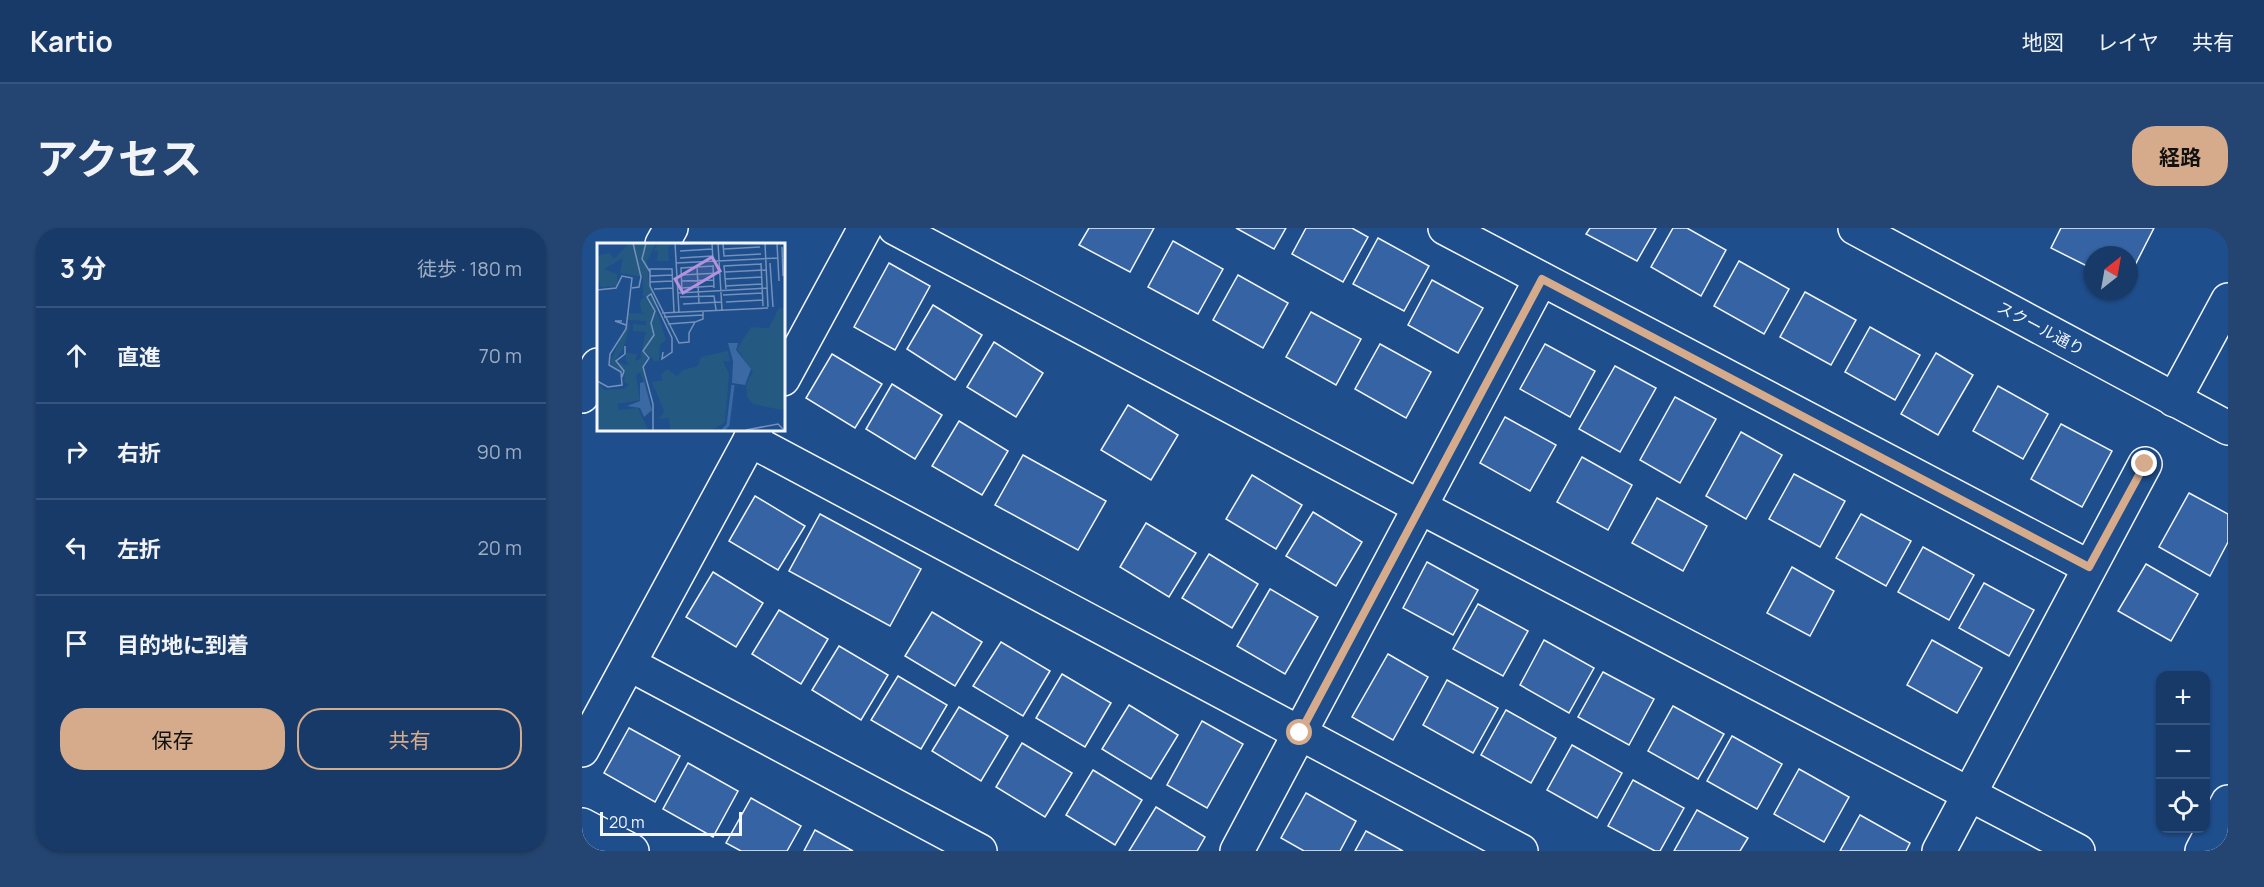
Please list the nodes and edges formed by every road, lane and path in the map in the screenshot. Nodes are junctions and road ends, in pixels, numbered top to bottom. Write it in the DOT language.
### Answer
graph roads {
  1 [pos="671,228"];
  2 [pos="865,228"];
  3 [pos="895,228"];
  4 [pos="1445,228"];
  5 [pos="1855,228"];
  6 [pos="663,243"];
  7 [pos="1542,279"];
  8 [pos="2228,300"];
  9 [pos="597,367"];
  10 [pos="784,377"];
  11 [pos="582,396"];
  12 [pos="2174,400"];
  13 [pos="2228,428"];
  14 [pos="753,434"];
  15 [pos="2145,464"];
  16 [pos="1420,507"];
  17 [pos="2089,567"];
  18 [pos="629,664"];
  19 [pos="1300,733"];
  20 [pos="582,750"];
  21 [pos="1969,795"];
  22 [pos="2228,802"];
  23 [pos="582,825"];
  24 [pos="632,851"];
  25 [pos="980,851"];
  26 [pos="1237,851"];
  27 [pos="1521,851"];
  28 [pos="1939,851"];
  29 [pos="2078,851"];
  30 [pos="2202,851"];
  1 -- 6 [label="street"];
  2 -- 10 [label="street"];
  3 -- 16 [label="street"];
  4 -- 7 [label="street"];
  5 -- 12 [label="street, スクール通り"];
  7 -- 16 [label="street"];
  7 -- 17 [label="street"];
  8 -- 12 [label="street"];
  9 -- 11 [label="street"];
  12 -- 13 [label="street, スクール通り"];
  14 -- 18 [label="street"];
  14 -- 19 [label="street"];
  15 -- 17 [label="street"];
  16 -- 19 [label="street"];
  16 -- 21 [label="street"];
  17 -- 21 [label="street"];
  18 -- 20 [label="street"];
  18 -- 25 [label="street"];
  19 -- 26 [label="street"];
  19 -- 27 [label="street"];
  21 -- 28 [label="street"];
  21 -- 29 [label="street"];
  22 -- 30 [label="street"];
  23 -- 24 [label="street"];
}
